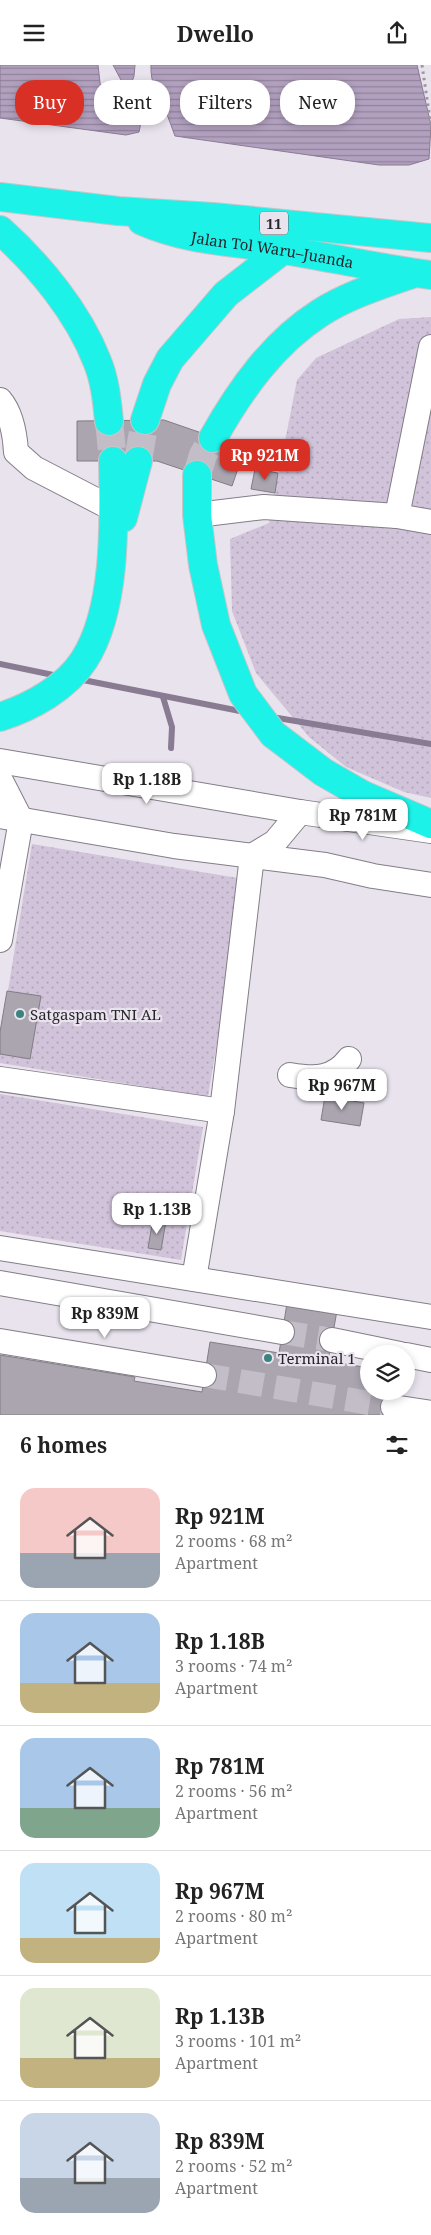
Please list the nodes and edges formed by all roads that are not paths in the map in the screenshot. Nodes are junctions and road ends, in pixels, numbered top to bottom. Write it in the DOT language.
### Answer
graph roads {
  1 [pos="0,197"];
  2 [pos="118,211"];
  3 [pos="330,229"];
  4 [pos="0,230"];
  5 [pos="431,238"];
  6 [pos="283,249"];
  7 [pos="423,274"];
  8 [pos="431,347"];
  9 [pos="0,400"];
  10 [pos="145,420"];
  11 [pos="109,421"];
  12 [pos="214,437"];
  13 [pos="197,475"];
  14 [pos="114,509"];
  15 [pos="197,515"];
  16 [pos="397,516"];
  17 [pos="431,522"];
  18 [pos="110,566"];
  19 [pos="0,717"];
  20 [pos="0,761"];
  21 [pos="0,779"];
  22 [pos="300,812"];
  23 [pos="10,818"];
  24 [pos="431,824"];
  25 [pos="431,831"];
  26 [pos="252,855"];
  27 [pos="431,885"];
  28 [pos="0,940"];
  29 [pos="349,1059"];
  30 [pos="290,1075"];
  31 [pos="0,1079"];
  32 [pos="222,1111"];
  33 [pos="0,1248"];
  34 [pos="194,1279"];
  35 [pos="0,1283"];
  36 [pos="431,1317"];
  37 [pos="282,1332"];
  38 [pos="332,1340"];
  39 [pos="0,1341"];
  40 [pos="360,1346"];
  41 [pos="415,1357"];
  42 [pos="431,1360"];
  43 [pos="204,1375"];
  44 [pos="393,1407"];
  45 [pos="431,1413"];
  1 -- 2 [label="highway, Jalan Tol Waru–Juanda / 11"];
  2 -- 3 [label="highway, Jalan Tol Waru–Juanda / 11"];
  2 -- 6 [label="highway, Jalan Tol Waru–Juanda / 11"];
  3 -- 5 [label="highway, Jalan Tol Waru–Juanda / 11"];
  3 -- 6 [label="highway"];
  4 -- 11 [label="highway"];
  6 -- 7 [label="highway, Jalan Tol Waru–Juanda / 11"];
  6 -- 10 [label="highway"];
  7 -- 12 [label="highway"];
  8 -- 16 [label="street"];
  9 -- 14 [label="street"];
  13 -- 15 [label="highway"];
  14 -- 18 [label="highway"];
  14 -- 18 [label="highway"];
  15 -- 16 [label="street"];
  15 -- 24 [label="highway"];
  16 -- 17 [label="street"];
  18 -- 19 [label="highway"];
  20 -- 22 [label="street"];
  21 -- 23 [label="street"];
  22 -- 25 [label="street"];
  22 -- 26 [label="street"];
  23 -- 26 [label="street"];
  23 -- 28 [label="street"];
  26 -- 27 [label="street"];
  26 -- 32 [label="street"];
  29 -- 30 [label="street"];
  31 -- 32 [label="street"];
  32 -- 34 [label="street"];
  33 -- 34 [label="street"];
  34 -- 36 [label="street"];
  35 -- 37 [label="street"];
  38 -- 40 [label="street"];
  39 -- 43 [label="street"];
  41 -- 42 [label="street"];
  44 -- 45 [label="street"];
}
